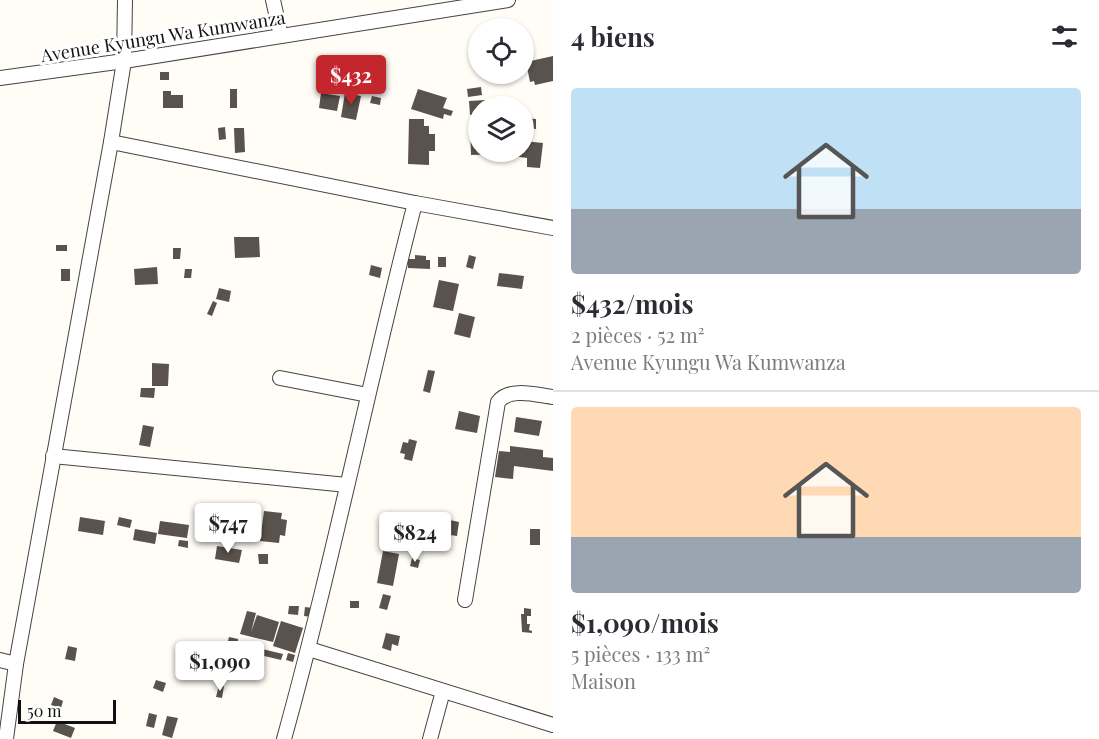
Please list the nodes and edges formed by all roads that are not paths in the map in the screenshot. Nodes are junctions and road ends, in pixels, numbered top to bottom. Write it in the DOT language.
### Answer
graph roads {
  1 [pos="125,0"];
  2 [pos="273,0"];
  3 [pos="508,0"];
  4 [pos="281,36"];
  5 [pos="124,61"];
  6 [pos="0,78"];
  7 [pos="111,142"];
  8 [pos="415,203"];
  9 [pos="553,228"];
  10 [pos="280,378"];
  11 [pos="368,395"];
  12 [pos="553,397"];
  13 [pos="53,456"];
  14 [pos="346,485"];
  15 [pos="465,600"];
  16 [pos="309,649"];
  17 [pos="0,660"];
  18 [pos="16,664"];
  19 [pos="442,691"];
  20 [pos="553,725"];
  21 [pos="6,739"];
  22 [pos="284,739"];
  23 [pos="430,739"];
  1 -- 5 [label="street"];
  2 -- 4 [label="street"];
  3 -- 4 [label="street, Avenue Kyungu Wa Kumwanza"];
  4 -- 5 [label="street, Avenue Kyungu Wa Kumwanza"];
  5 -- 6 [label="street, Avenue Kyungu Wa Kumwanza"];
  5 -- 7 [label="street"];
  7 -- 8 [label="street"];
  7 -- 13 [label="street"];
  8 -- 9 [label="street"];
  8 -- 11 [label="street"];
  10 -- 11 [label="street"];
  11 -- 14 [label="street"];
  12 -- 15 [label="street"];
  13 -- 14 [label="street"];
  13 -- 18 [label="street"];
  14 -- 16 [label="street"];
  16 -- 19 [label="street"];
  16 -- 22 [label="street"];
  17 -- 18 [label="street"];
  18 -- 21 [label="street"];
  19 -- 20 [label="street"];
  19 -- 23 [label="street"];
}
